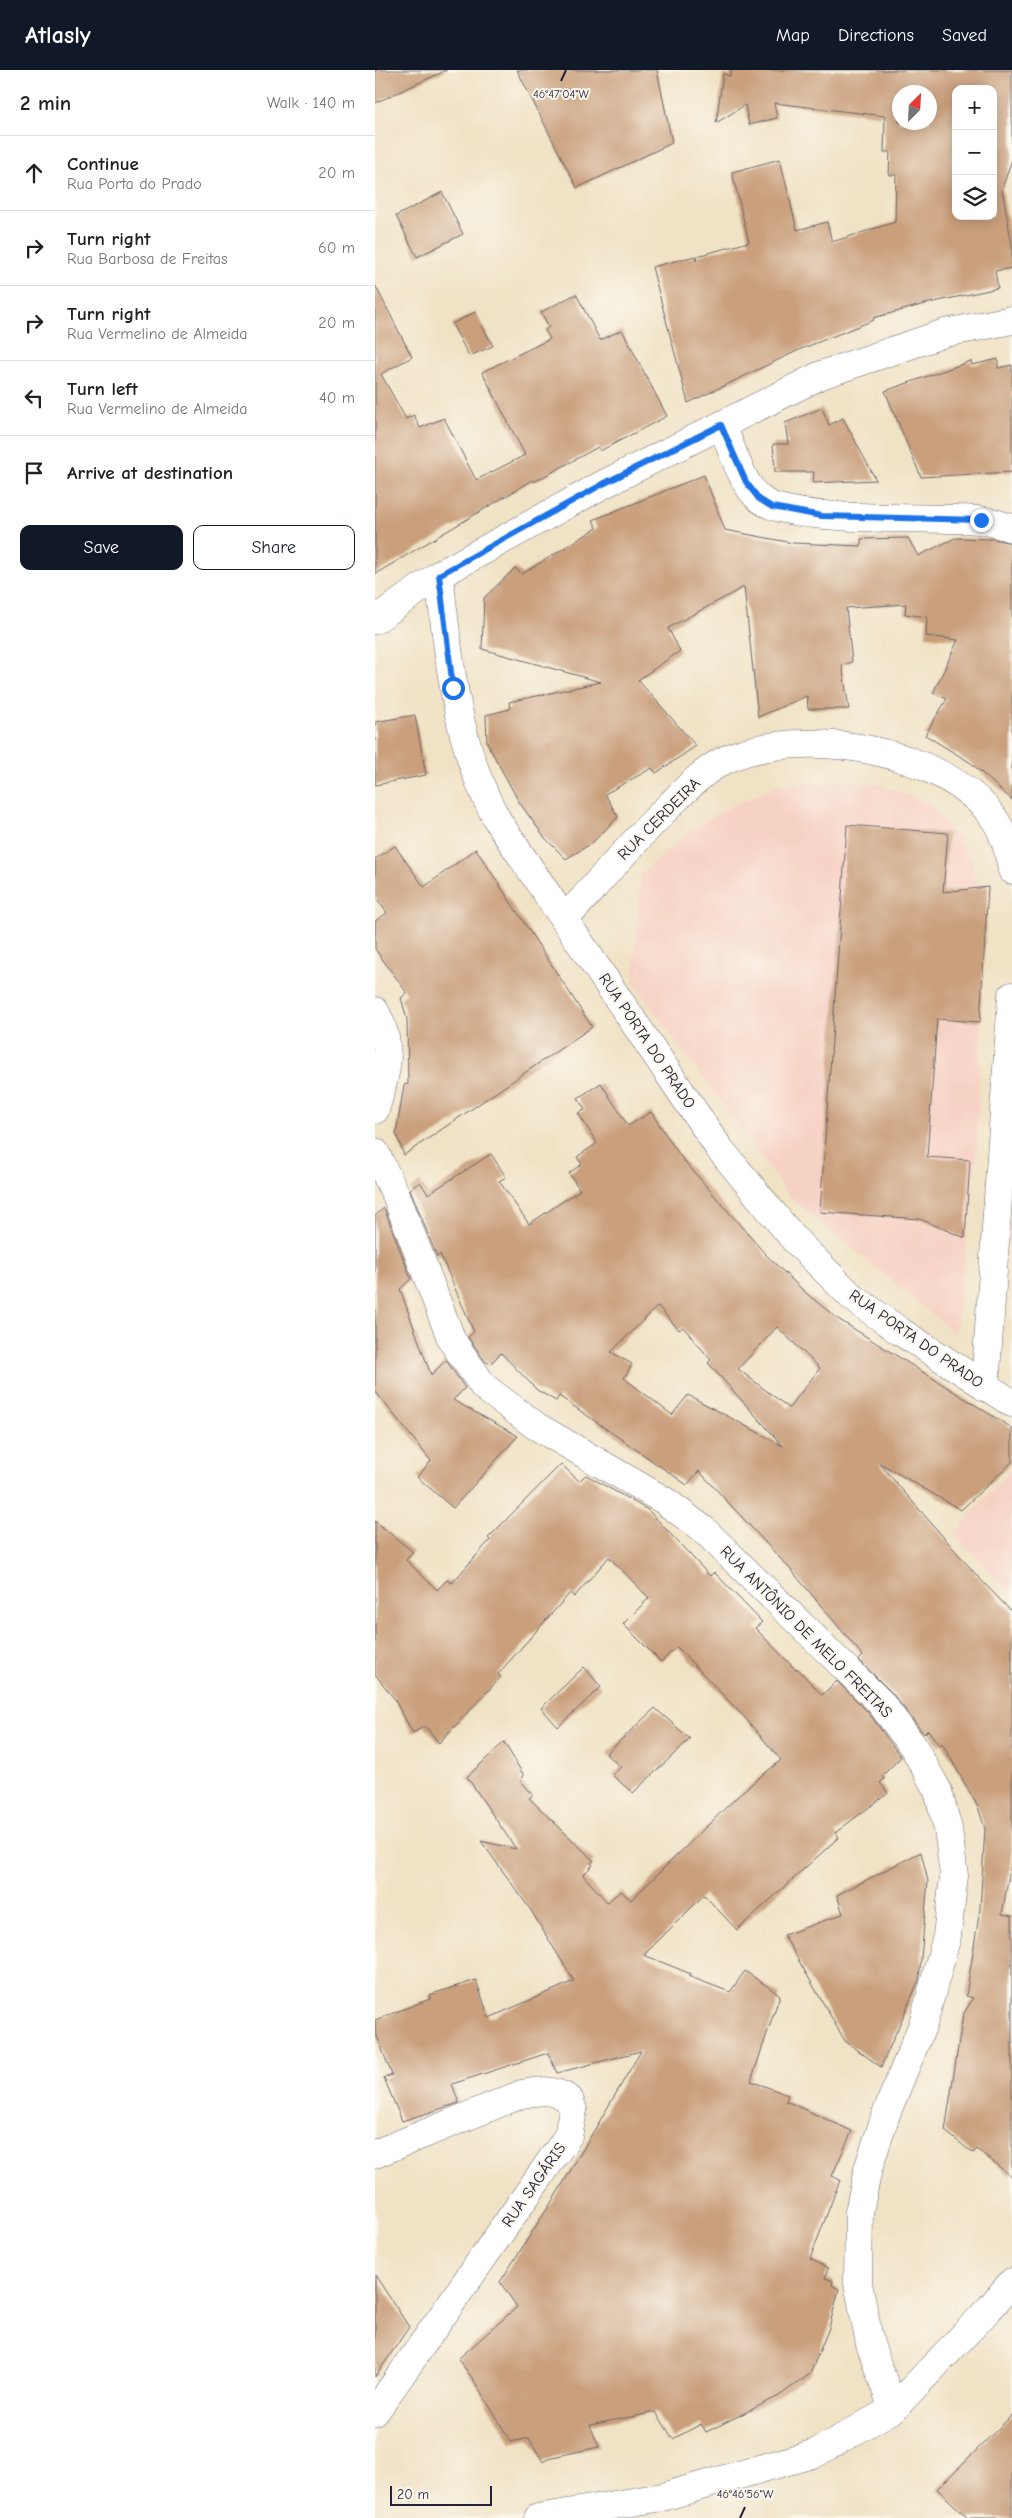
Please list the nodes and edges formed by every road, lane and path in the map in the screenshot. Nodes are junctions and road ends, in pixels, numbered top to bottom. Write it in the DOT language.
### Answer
graph roads {
  1 [pos="1012,320"];
  2 [pos="721,425"];
  3 [pos="1012,528"];
  4 [pos="439,575"];
  5 [pos="375,620"];
  6 [pos="1012,870"];
  7 [pos="565,919"];
  8 [pos="1012,996"];
  9 [pos="375,1011"];
  10 [pos="375,1110"];
  11 [pos="375,1152"];
  12 [pos="985,1388"];
  13 [pos="1012,1403"];
  14 [pos="375,2154"];
  15 [pos="1012,2282"];
  16 [pos="893,2409"];
  17 [pos="375,2412"];
  18 [pos="538,2518"];
  1 -- 2 [label="street"];
  2 -- 3 [label="street"];
  2 -- 4 [label="street"];
  4 -- 5 [label="street"];
  4 -- 7 [label="street, RUA PORTA DO PRADO"];
  6 -- 7 [label="street, RUA CERDEIRA"];
  7 -- 12 [label="street, RUA PORTA DO PRADO"];
  8 -- 12 [label="street"];
  9 -- 10 [label="street"];
  11 -- 16 [label="street, RUA ANTÔNIO DE MELO FREITAS"];
  12 -- 13 [label="street, RUA PORTA DO PRADO"];
  14 -- 17 [label="street, RUA SAGÁRIS"];
  15 -- 16 [label="street"];
  16 -- 18 [label="street"];
}
